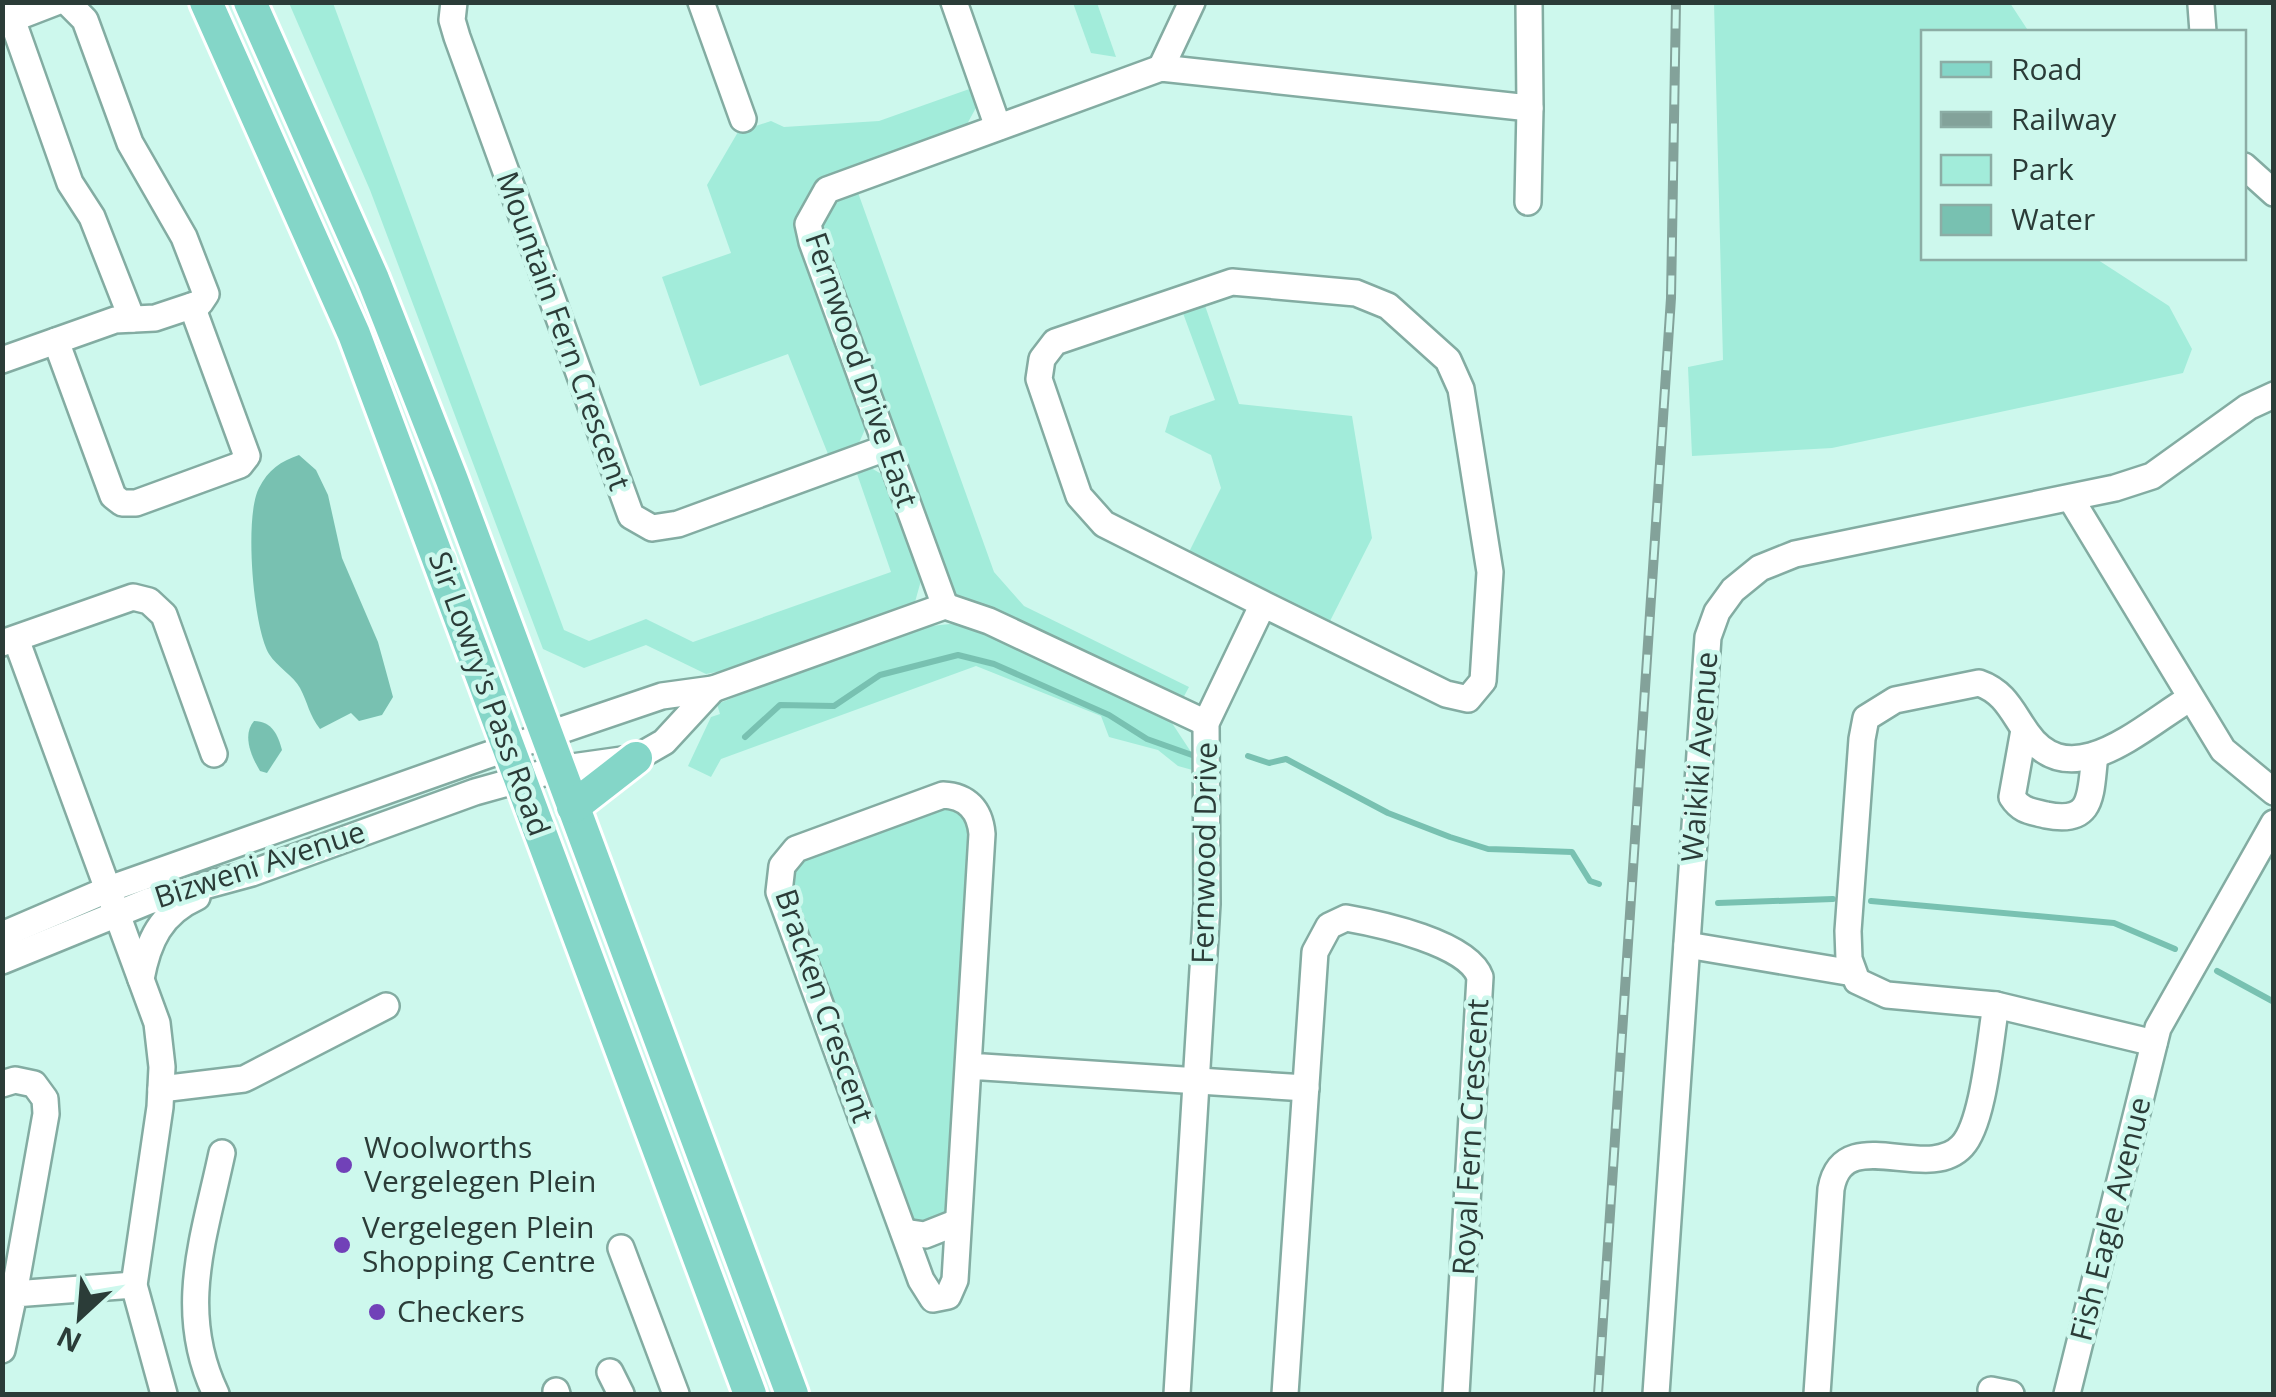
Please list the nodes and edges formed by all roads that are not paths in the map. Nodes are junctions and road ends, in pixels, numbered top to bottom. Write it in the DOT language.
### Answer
graph roads {
  1 [pos="56,2"];
  2 [pos="67,2"];
  3 [pos="206,2"];
  4 [pos="250,2"];
  5 [pos="454,2"];
  6 [pos="701,2"];
  7 [pos="954,2"];
  8 [pos="1192,2"];
  9 [pos="1528,2"];
  10 [pos="2198,3"];
  11 [pos="7,15"];
  12 [pos="2203,30"];
  13 [pos="1161,68"];
  14 [pos="1530,108"];
  15 [pos="743,119"];
  16 [pos="998,127"];
  17 [pos="2246,168"];
  18 [pos="2274,193"];
  19 [pos="1528,202"];
  20 [pos="196,305"];
  21 [pos="132,319"];
  22 [pos="56,341"];
  23 [pos="2,360"];
  24 [pos="2274,395"];
  25 [pos="886,448"];
  26 [pos="2071,499"];
  27 [pos="1263,604"];
  28 [pos="945,606"];
  29 [pos="9,641"];
  30 [pos="713,689"];
  31 [pos="2189,698"];
  32 [pos="1206,723"];
  33 [pos="2024,730"];
  34 [pos="546,735"];
  35 [pos="214,754"];
  36 [pos="2094,755"];
  37 [pos="636,758"];
  38 [pos="515,763"];
  39 [pos="558,769"];
  40 [pos="2274,792"];
  41 [pos="573,807"];
  42 [pos="2274,823"];
  43 [pos="252,873"];
  44 [pos="113,901"];
  45 [pos="2,935"];
  46 [pos="1687,946"];
  47 [pos="2,962"];
  48 [pos="1853,972"];
  49 [pos="140,981"];
  50 [pos="384,1000"];
  51 [pos="1996,1005"];
  52 [pos="2154,1043"];
  53 [pos="968,1066"];
  54 [pos="1197,1081"];
  55 [pos="2,1084"];
  56 [pos="161,1084"];
  57 [pos="1306,1088"];
  58 [pos="222,1153"];
  59 [pos="958,1222"];
  60 [pos="904,1232"];
  61 [pos="622,1248"];
  62 [pos="134,1284"];
  63 [pos="14,1294"];
  64 [pos="2,1350"];
  65 [pos="164,1394"];
  66 [pos="216,1394"];
  67 [pos="676,1394"];
  68 [pos="750,1394"];
  69 [pos="792,1394"];
  70 [pos="1177,1394"];
  71 [pos="1285,1394"];
  72 [pos="1456,1394"];
  73 [pos="1656,1394"];
  74 [pos="1816,1394"];
  75 [pos="2068,1394"];
  1 -- 11 [label="street"];
  2 -- 20 [label="street"];
  3 -- 38 [label="main road, Sir Lowry's Pass Road"];
  4 -- 34 [label="main road, Sir Lowry's Pass Road"];
  5 -- 25 [label="street, Mountain Fern Crescent"];
  6 -- 15 [label="street"];
  7 -- 16 [label="street"];
  8 -- 13 [label="street"];
  9 -- 14 [label="street"];
  10 -- 12 [label="street"];
  11 -- 21 [label="street"];
  13 -- 14 [label="street"];
  13 -- 16 [label="street, Fernwood Drive East"];
  14 -- 19 [label="street"];
  16 -- 25 [label="street, Fernwood Drive East"];
  17 -- 18 [label="street"];
  20 -- 21 [label="street"];
  20 -- 22 [label="street"];
  21 -- 22 [label="street"];
  22 -- 23 [label="street"];
  24 -- 26 [label="street, Waikiki Avenue"];
  25 -- 28 [label="street, Fernwood Drive East"];
  26 -- 31 [label="street"];
  26 -- 46 [label="street, Waikiki Avenue"];
  27 -- 27 [label="street"];
  27 -- 32 [label="street"];
  28 -- 30 [label="street"];
  28 -- 32 [label="street, Fernwood Drive"];
  29 -- 35 [label="street"];
  29 -- 44 [label="street"];
  30 -- 34 [label="street"];
  30 -- 37 [label="street"];
  31 -- 36 [label="street"];
  31 -- 40 [label="street"];
  32 -- 54 [label="street, Fernwood Drive"];
  33 -- 36 [label="street"];
  33 -- 36 [label="street"];
  33 -- 48 [label="street"];
  34 -- 38 [label="street"];
  34 -- 39 [label="main road, Sir Lowry's Pass Road"];
  37 -- 39 [label="street"];
  37 -- 41 [label="main road"];
  38 -- 39 [label="street"];
  38 -- 43 [label="street, Bizweni Avenue"];
  38 -- 44 [label="street, Bizweni Avenue"];
  38 -- 68 [label="main road, Sir Lowry's Pass Road"];
  39 -- 41 [label="main road, Sir Lowry's Pass Road"];
  41 -- 69 [label="main road, Sir Lowry's Pass Road"];
  42 -- 52 [label="street, Fish Eagle Avenue"];
  43 -- 44 [label="street, Bizweni Avenue"];
  43 -- 49 [label="street"];
  44 -- 45 [label="street, Bizweni Avenue"];
  44 -- 47 [label="street, Bizweni Avenue"];
  44 -- 49 [label="street"];
  46 -- 48 [label="street"];
  46 -- 73 [label="street, Waikiki Avenue"];
  48 -- 51 [label="street"];
  49 -- 56 [label="street"];
  50 -- 56 [label="street"];
  51 -- 52 [label="street"];
  51 -- 74 [label="street"];
  52 -- 75 [label="street, Fish Eagle Avenue"];
  53 -- 54 [label="street"];
  53 -- 59 [label="street, Bracken Crescent"];
  53 -- 60 [label="street, Bracken Crescent"];
  54 -- 57 [label="street"];
  54 -- 70 [label="street, Fernwood Drive"];
  55 -- 63 [label="street"];
  56 -- 62 [label="street"];
  57 -- 71 [label="street, Royal Fern Crescent"];
  57 -- 72 [label="street, Royal Fern Crescent"];
  58 -- 66 [label="street"];
  59 -- 60 [label="street"];
  59 -- 60 [label="street, Bracken Crescent"];
  61 -- 67 [label="street"];
  62 -- 63 [label="street"];
  62 -- 65 [label="street"];
  63 -- 64 [label="street"];
}
